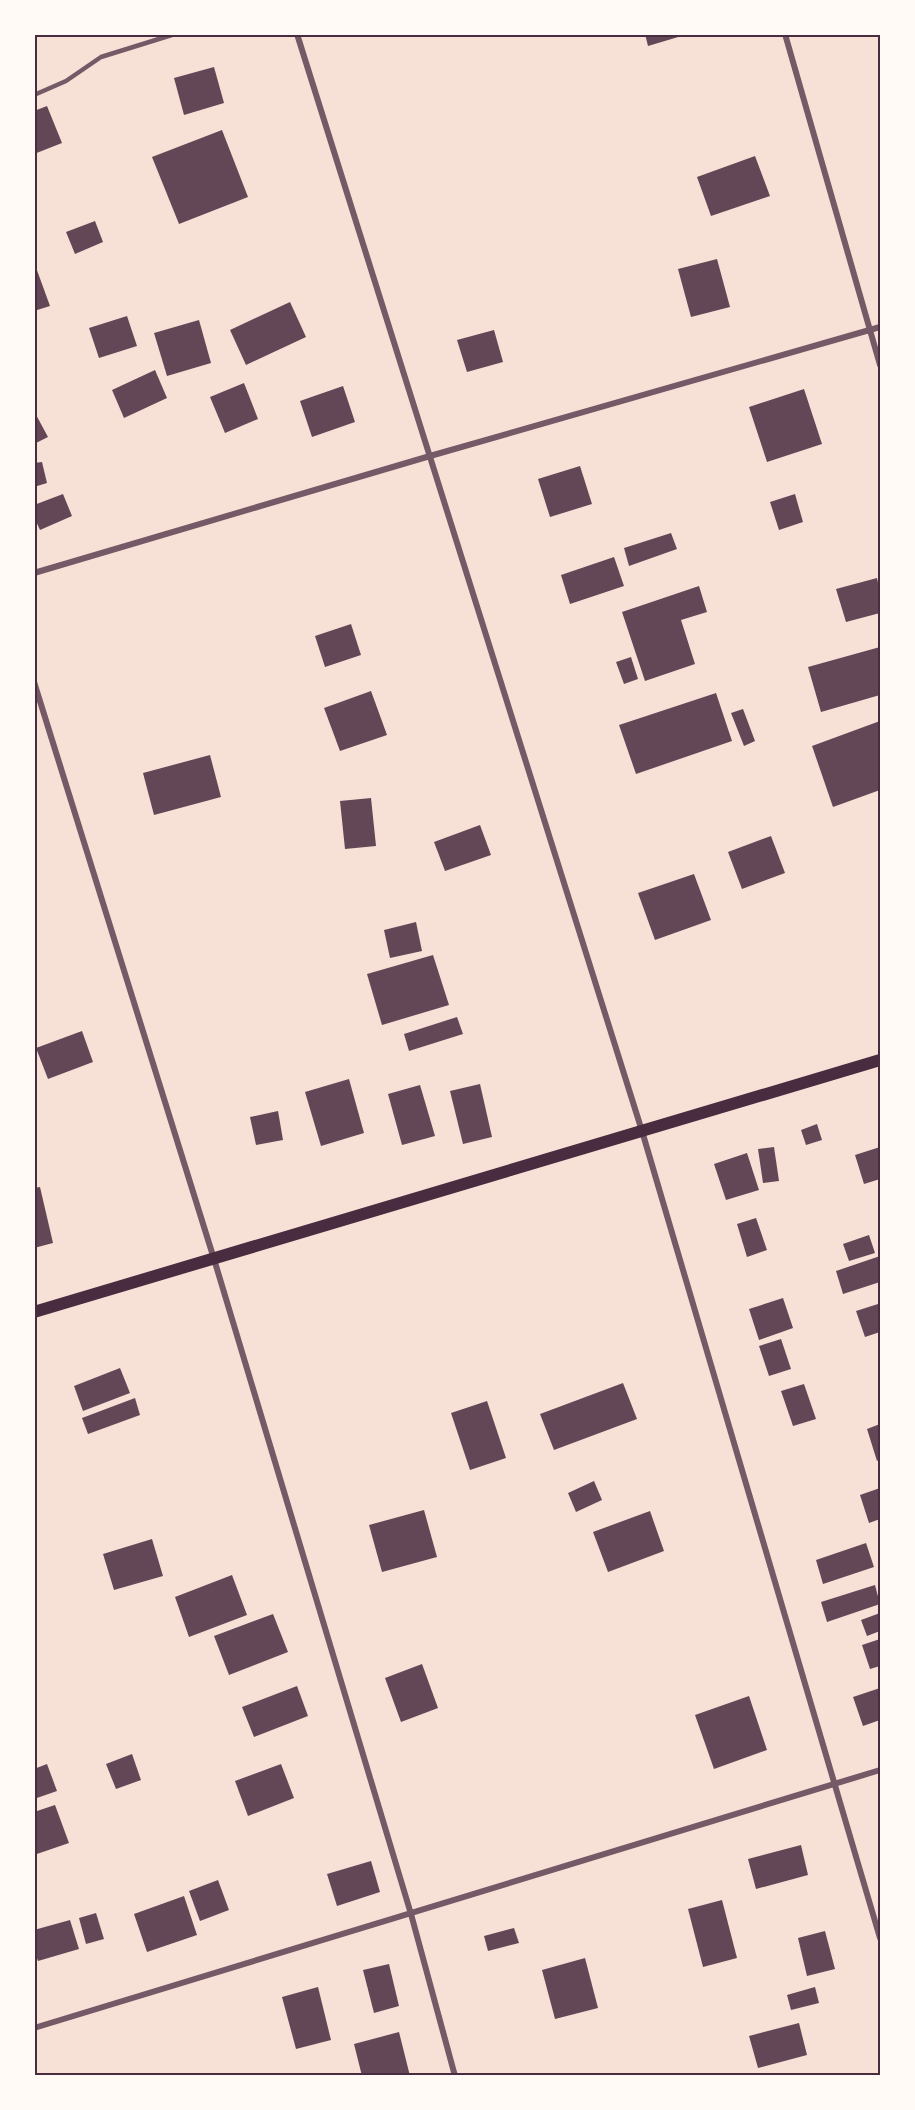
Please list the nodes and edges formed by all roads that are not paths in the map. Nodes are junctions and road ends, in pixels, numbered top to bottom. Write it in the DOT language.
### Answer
graph roads {
  1 [pos="175,34"];
  2 [pos="297,34"];
  3 [pos="785,34"];
  4 [pos="34,95"];
  5 [pos="880,327"];
  6 [pos="870,330"];
  7 [pos="880,364"];
  8 [pos="430,456"];
  9 [pos="34,573"];
  10 [pos="34,682"];
  11 [pos="880,1060"];
  12 [pos="642,1131"];
  13 [pos="214,1259"];
  14 [pos="34,1312"];
  15 [pos="880,1770"];
  16 [pos="835,1784"];
  17 [pos="411,1914"];
  18 [pos="880,1938"];
  19 [pos="34,2028"];
  20 [pos="455,2076"];
  1 -- 4 [label="lane"];
  2 -- 8 [label="street"];
  3 -- 6 [label="street"];
  5 -- 6 [label="street"];
  6 -- 7 [label="street"];
  6 -- 8 [label="street"];
  8 -- 9 [label="street"];
  8 -- 12 [label="street"];
  10 -- 13 [label="street"];
  11 -- 12 [label="main road"];
  12 -- 13 [label="main road"];
  12 -- 16 [label="street"];
  13 -- 14 [label="main road"];
  13 -- 17 [label="street"];
  15 -- 16 [label="street"];
  16 -- 17 [label="street"];
  16 -- 18 [label="street"];
  17 -- 19 [label="street"];
  17 -- 20 [label="street"];
}
